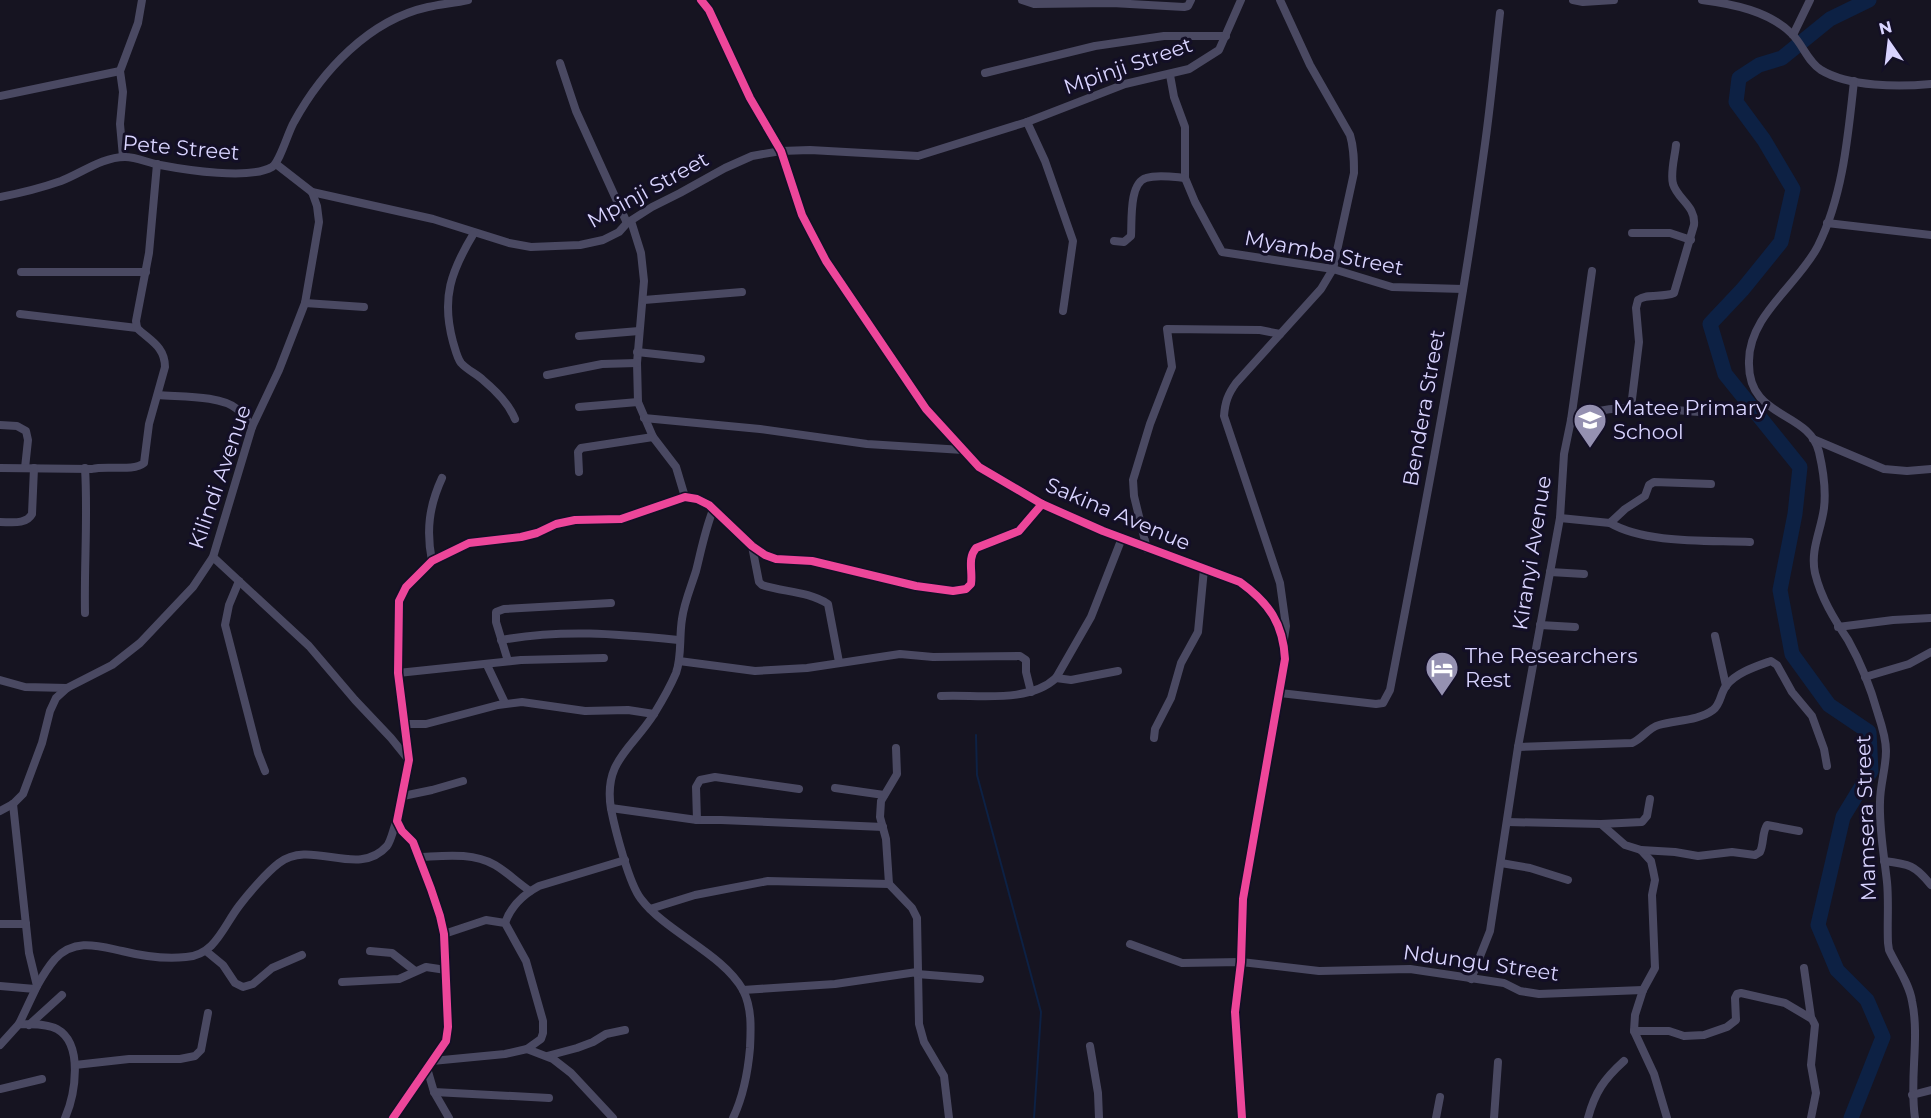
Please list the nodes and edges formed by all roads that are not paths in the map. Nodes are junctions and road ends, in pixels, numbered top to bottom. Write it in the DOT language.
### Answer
graph roads {
  1 [pos="142,0"];
  2 [pos="468,0"];
  3 [pos="701,0"];
  4 [pos="1022,0"];
  5 [pos="1191,0"];
  6 [pos="1241,0"];
  7 [pos="1280,0"];
  8 [pos="1573,0"];
  9 [pos="1614,0"];
  10 [pos="1702,0"];
  11 [pos="1810,0"];
  12 [pos="1500,13"];
  13 [pos="1793,35"];
  14 [pos="1226,36"];
  15 [pos="560,63"];
  16 [pos="120,71"];
  17 [pos="985,73"];
  18 [pos="1170,75"];
  19 [pos="1854,81"];
  20 [pos="1931,84"];
  21 [pos="0,96"];
  22 [pos="1028,122"];
  23 [pos="1676,146"];
  24 [pos="781,152"];
  25 [pos="123,157"];
  26 [pos="157,164"];
  27 [pos="276,165"];
  28 [pos="1185,177"];
  29 [pos="312,192"];
  30 [pos="0,197"];
  31 [pos="629,222"];
  32 [pos="1827,223"];
  33 [pos="474,233"];
  34 [pos="1632,233"];
  35 [pos="1931,235"];
  36 [pos="1690,240"];
  37 [pos="1114,241"];
  38 [pos="1333,269"];
  39 [pos="1592,271"];
  40 [pos="21,272"];
  41 [pos="146,272"];
  42 [pos="1462,289"];
  43 [pos="742,292"];
  44 [pos="644,300"];
  45 [pos="305,303"];
  46 [pos="364,307"];
  47 [pos="1063,311"];
  48 [pos="20,314"];
  49 [pos="137,328"];
  50 [pos="639,331"];
  51 [pos="1280,334"];
  52 [pos="579,336"];
  53 [pos="637,352"];
  54 [pos="701,359"];
  55 [pos="637,363"];
  56 [pos="547,375"];
  57 [pos="158,395"];
  58 [pos="638,402"];
  59 [pos="579,406"];
  60 [pos="1631,407"];
  61 [pos="1700,412"];
  62 [pos="644,418"];
  63 [pos="515,419"];
  64 [pos="1571,420"];
  65 [pos="0,425"];
  66 [pos="252,427"];
  67 [pos="653,437"];
  68 [pos="1814,439"];
  69 [pos="963,450"];
  70 [pos="0,468"];
  71 [pos="29,468"];
  72 [pos="85,468"];
  73 [pos="1931,469"];
  74 [pos="579,472"];
  75 [pos="442,478"];
  76 [pos="1711,484"];
  77 [pos="685,496"];
  78 [pos="1042,504"];
  79 [pos="713,510"];
  80 [pos="1560,518"];
  81 [pos="0,522"];
  82 [pos="1610,523"];
  83 [pos="1122,538"];
  84 [pos="1750,542"];
  85 [pos="752,546"];
  86 [pos="1147,549"];
  87 [pos="213,557"];
  88 [pos="432,561"];
  89 [pos="1204,569"];
  90 [pos="1550,572"];
  91 [pos="1584,574"];
  92 [pos="239,581"];
  93 [pos="611,603"];
  94 [pos="85,613"];
  95 [pos="1931,618"];
  96 [pos="1540,625"];
  97 [pos="1575,627"];
  98 [pos="1838,627"];
  99 [pos="1715,636"];
  100 [pos="501,640"];
  101 [pos="679,640"];
  102 [pos="1284,640"];
  103 [pos="1931,652"];
  104 [pos="604,658"];
  105 [pos="508,661"];
  106 [pos="680,661"];
  107 [pos="840,662"];
  108 [pos="487,665"];
  109 [pos="1118,671"];
  110 [pos="398,673"];
  111 [pos="1865,677"];
  112 [pos="1056,678"];
  113 [pos="0,680"];
  114 [pos="1726,686"];
  115 [pos="67,688"];
  116 [pos="1031,692"];
  117 [pos="1280,693"];
  118 [pos="941,696"];
  119 [pos="505,703"];
  120 [pos="654,714"];
  121 [pos="405,724"];
  122 [pos="1154,738"];
  123 [pos="1518,747"];
  124 [pos="896,748"];
  125 [pos="409,760"];
  126 [pos="1827,766"];
  127 [pos="265,771"];
  128 [pos="463,781"];
  129 [pos="834,788"];
  130 [pos="799,789"];
  131 [pos="884,795"];
  132 [pos="403,796"];
  133 [pos="1650,799"];
  134 [pos="13,804"];
  135 [pos="611,808"];
  136 [pos="0,811"];
  137 [pos="697,820"];
  138 [pos="397,821"];
  139 [pos="1507,822"];
  140 [pos="1601,824"];
  141 [pos="883,827"];
  142 [pos="1799,831"];
  143 [pos="1641,850"];
  144 [pos="419,857"];
  145 [pos="625,860"];
  146 [pos="1884,861"];
  147 [pos="1500,863"];
  148 [pos="1568,880"];
  149 [pos="889,884"];
  150 [pos="1931,885"];
  151 [pos="530,891"];
  152 [pos="650,909"];
  153 [pos="505,922"];
  154 [pos="0,924"];
  155 [pos="26,924"];
  156 [pos="444,934"];
  157 [pos="1130,944"];
  158 [pos="206,951"];
  159 [pos="370,951"];
  160 [pos="302,955"];
  161 [pos="1241,962"];
  162 [pos="1804,969"];
  163 [pos="446,970"];
  164 [pos="415,971"];
  165 [pos="917,973"];
  166 [pos="980,979"];
  167 [pos="1471,979"];
  168 [pos="342,982"];
  169 [pos="0,987"];
  170 [pos="36,988"];
  171 [pos="742,990"];
  172 [pos="1643,990"];
  173 [pos="62,995"];
  174 [pos="208,1013"];
  175 [pos="1811,1017"];
  176 [pos="19,1024"];
  177 [pos="29,1025"];
  178 [pos="625,1030"];
  179 [pos="1634,1031"];
  180 [pos="2,1040"];
  181 [pos="1090,1046"];
  182 [pos="527,1050"];
  183 [pos="547,1056"];
  184 [pos="1624,1061"];
  185 [pos="1498,1062"];
  186 [pos="429,1064"];
  187 [pos="75,1065"];
  188 [pos="42,1079"];
  189 [pos="0,1089"];
  190 [pos="1931,1090"];
  191 [pos="435,1092"];
  192 [pos="1912,1095"];
  193 [pos="1440,1097"];
  194 [pos="549,1098"];
  195 [pos="65,1118"];
  196 [pos="393,1118"];
  197 [pos="449,1118"];
  198 [pos="613,1118"];
  199 [pos="733,1118"];
  200 [pos="949,1118"];
  201 [pos="1099,1118"];
  202 [pos="1242,1118"];
  203 [pos="1436,1118"];
  204 [pos="1494,1118"];
  205 [pos="1588,1118"];
  206 [pos="1667,1118"];
  207 [pos="1811,1118"];
  208 [pos="1915,1118"];
  1 -- 16 [label="street"];
  2 -- 27 [label="street"];
  3 -- 24 [label="street, Sakina Avenue"];
  4 -- 5 [label="street"];
  6 -- 14 [label="street, Mpinji Street"];
  7 -- 38 [label="street"];
  8 -- 9 [label="street"];
  10 -- 13 [label="street"];
  11 -- 13 [label="street"];
  12 -- 42 [label="street, Bendera Street"];
  13 -- 19 [label="street"];
  14 -- 17 [label="street"];
  14 -- 18 [label="street, Mpinji Street"];
  15 -- 31 [label="street"];
  16 -- 21 [label="street"];
  16 -- 25 [label="street"];
  18 -- 22 [label="street, Mpinji Street"];
  18 -- 28 [label="street, Myamba Street"];
  19 -- 20 [label="street"];
  19 -- 32 [label="street"];
  22 -- 24 [label="street, Mpinji Street"];
  22 -- 47 [label="street"];
  23 -- 36 [label="street"];
  24 -- 31 [label="street, Mpinji Street"];
  24 -- 69 [label="street, Sakina Avenue"];
  25 -- 26 [label="street, Pete Street"];
  25 -- 30 [label="street, Pete Street"];
  26 -- 27 [label="street, Pete Street"];
  26 -- 41 [label="street"];
  27 -- 29 [label="street"];
  28 -- 37 [label="street"];
  28 -- 38 [label="street, Myamba Street"];
  29 -- 33 [label="street, Mpinji Street"];
  29 -- 45 [label="street, Kilindi Avenue"];
  31 -- 33 [label="street, Mpinji Street"];
  31 -- 44 [label="street"];
  32 -- 35 [label="street"];
  32 -- 68 [label="street"];
  33 -- 63 [label="street"];
  34 -- 36 [label="street"];
  36 -- 60 [label="street"];
  38 -- 42 [label="street, Myamba Street"];
  38 -- 51 [label="street"];
  39 -- 64 [label="street, Kiranyi Avenue"];
  40 -- 41 [label="street"];
  41 -- 49 [label="street"];
  42 -- 117 [label="street, Bendera Street"];
  43 -- 44 [label="street"];
  44 -- 50 [label="street"];
  45 -- 46 [label="street"];
  45 -- 66 [label="street, Kilindi Avenue"];
  48 -- 49 [label="street"];
  49 -- 57 [label="street"];
  50 -- 52 [label="street"];
  50 -- 53 [label="street"];
  51 -- 86 [label="street"];
  51 -- 102 [label="street"];
  53 -- 54 [label="street"];
  53 -- 55 [label="street"];
  55 -- 56 [label="street"];
  55 -- 58 [label="street"];
  57 -- 66 [label="street"];
  57 -- 72 [label="street"];
  58 -- 59 [label="street"];
  58 -- 62 [label="street"];
  60 -- 61 [label="street"];
  60 -- 64 [label="street"];
  62 -- 67 [label="street"];
  62 -- 69 [label="street"];
  64 -- 80 [label="street, Kiranyi Avenue"];
  65 -- 71 [label="street"];
  66 -- 87 [label="street, Kilindi Avenue"];
  67 -- 74 [label="street"];
  67 -- 77 [label="street"];
  68 -- 73 [label="street"];
  68 -- 98 [label="street, Mamsera Street"];
  69 -- 78 [label="street, Sakina Avenue"];
  70 -- 71 [label="street"];
  71 -- 72 [label="street"];
  71 -- 81 [label="street"];
  72 -- 94 [label="street"];
  75 -- 88 [label="street"];
  76 -- 82 [label="street"];
  77 -- 79 [label="street"];
  77 -- 88 [label="street"];
  78 -- 83 [label="street, Sakina Avenue"];
  78 -- 85 [label="street"];
  79 -- 85 [label="street"];
  79 -- 101 [label="street"];
  80 -- 82 [label="street"];
  80 -- 90 [label="street, Kiranyi Avenue"];
  82 -- 84 [label="street"];
  83 -- 86 [label="street, Sakina Avenue"];
  83 -- 112 [label="street"];
  85 -- 107 [label="street"];
  86 -- 89 [label="street, Sakina Avenue"];
  87 -- 92 [label="street"];
  87 -- 115 [label="street, Kilindi Avenue"];
  88 -- 110 [label="street"];
  89 -- 102 [label="street, Sakina Avenue"];
  89 -- 122 [label="street"];
  90 -- 91 [label="street"];
  90 -- 96 [label="street, Kiranyi Avenue"];
  92 -- 125 [label="street"];
  92 -- 127 [label="street"];
  93 -- 100 [label="street"];
  95 -- 98 [label="street"];
  96 -- 97 [label="street"];
  96 -- 123 [label="street, Kiranyi Avenue"];
  98 -- 111 [label="street, Mamsera Street"];
  99 -- 114 [label="street"];
  100 -- 101 [label="street"];
  100 -- 105 [label="street"];
  101 -- 106 [label="street"];
  102 -- 117 [label="street, Sakina Avenue"];
  103 -- 111 [label="street"];
  104 -- 105 [label="street"];
  105 -- 108 [label="street"];
  106 -- 107 [label="street"];
  106 -- 120 [label="street"];
  107 -- 116 [label="street"];
  108 -- 110 [label="street"];
  108 -- 119 [label="street"];
  109 -- 112 [label="street"];
  110 -- 121 [label="street"];
  111 -- 146 [label="street, Mamsera Street"];
  112 -- 116 [label="street"];
  113 -- 115 [label="street"];
  114 -- 123 [label="street"];
  114 -- 126 [label="street"];
  115 -- 134 [label="street, Kilindi Avenue"];
  116 -- 118 [label="street"];
  117 -- 161 [label="street, Sakina Avenue"];
  119 -- 120 [label="street"];
  119 -- 121 [label="street"];
  120 -- 135 [label="street"];
  121 -- 125 [label="street"];
  123 -- 139 [label="street, Kiranyi Avenue"];
  124 -- 131 [label="street"];
  125 -- 132 [label="street"];
  128 -- 132 [label="street"];
  129 -- 131 [label="street"];
  130 -- 137 [label="street"];
  131 -- 141 [label="street"];
  132 -- 138 [label="street"];
  133 -- 140 [label="street"];
  134 -- 136 [label="street, Kilindi Avenue"];
  134 -- 155 [label="street"];
  135 -- 137 [label="street"];
  135 -- 145 [label="street"];
  137 -- 141 [label="street"];
  138 -- 144 [label="street"];
  138 -- 158 [label="street"];
  139 -- 140 [label="street"];
  139 -- 147 [label="street, Kiranyi Avenue"];
  140 -- 143 [label="street"];
  141 -- 149 [label="street"];
  142 -- 143 [label="street"];
  143 -- 172 [label="street"];
  144 -- 151 [label="street"];
  144 -- 156 [label="street"];
  145 -- 151 [label="street"];
  145 -- 152 [label="street"];
  146 -- 150 [label="street"];
  146 -- 192 [label="street, Mamsera Street"];
  147 -- 148 [label="street"];
  147 -- 167 [label="street, Kiranyi Avenue"];
  149 -- 152 [label="street"];
  149 -- 165 [label="street"];
  151 -- 153 [label="street"];
  152 -- 171 [label="street"];
  153 -- 156 [label="street"];
  153 -- 182 [label="street"];
  154 -- 155 [label="street"];
  155 -- 170 [label="street"];
  156 -- 163 [label="street"];
  157 -- 161 [label="street, Ndungu Street"];
  158 -- 160 [label="street"];
  158 -- 170 [label="street"];
  159 -- 164 [label="street"];
  161 -- 167 [label="street, Ndungu Street"];
  161 -- 202 [label="street, Sakina Avenue"];
  162 -- 175 [label="street"];
  163 -- 164 [label="street"];
  163 -- 186 [label="street"];
  164 -- 168 [label="street"];
  165 -- 166 [label="street"];
  165 -- 171 [label="street"];
  165 -- 200 [label="street"];
  167 -- 172 [label="street, Ndungu Street"];
  169 -- 170 [label="street"];
  170 -- 176 [label="street"];
  171 -- 199 [label="street"];
  172 -- 179 [label="street"];
  173 -- 177 [label="street"];
  174 -- 187 [label="street"];
  175 -- 179 [label="street"];
  175 -- 207 [label="street"];
  176 -- 177 [label="street"];
  176 -- 180 [label="street"];
  177 -- 187 [label="street"];
  178 -- 183 [label="street"];
  179 -- 206 [label="street"];
  181 -- 201 [label="street"];
  182 -- 183 [label="street"];
  182 -- 186 [label="street"];
  183 -- 198 [label="street"];
  184 -- 205 [label="street"];
  185 -- 204 [label="street"];
  186 -- 191 [label="street"];
  186 -- 196 [label="street"];
  187 -- 195 [label="street"];
  188 -- 189 [label="street"];
  190 -- 192 [label="street"];
  191 -- 194 [label="street"];
  191 -- 197 [label="street"];
  192 -- 208 [label="street, Mamsera Street"];
  193 -- 203 [label="street"];
}
